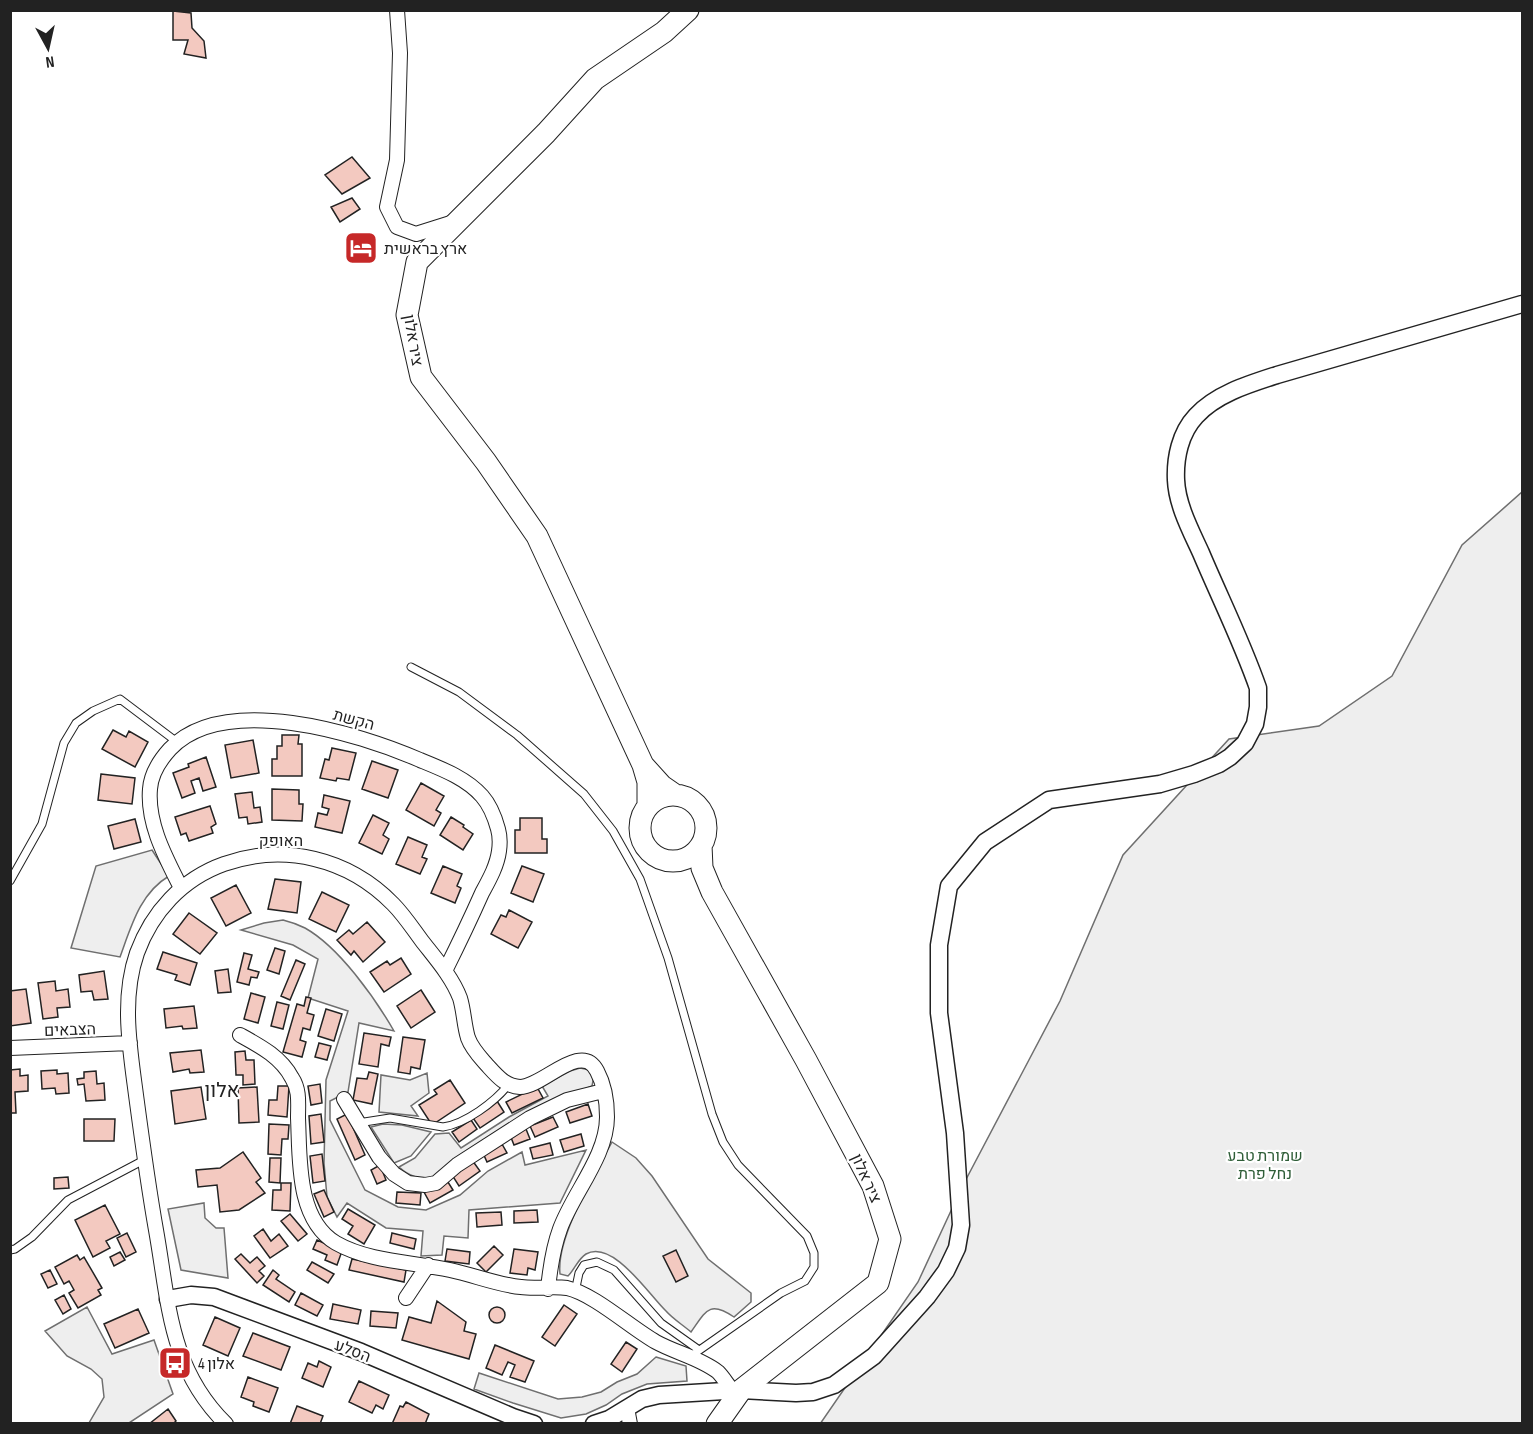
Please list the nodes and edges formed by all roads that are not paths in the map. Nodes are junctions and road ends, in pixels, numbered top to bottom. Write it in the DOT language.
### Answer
graph roads {
  1 [pos="397,10"];
  2 [pos="688,10"];
  3 [pos="459,220"];
  4 [pos="1522,304"];
  5 [pos="411,667"];
  6 [pos="177,742"];
  7 [pos="643,765"];
  8 [pos="675,795"];
  9 [pos="648,806"];
  10 [pos="701,845"];
  11 [pos="670,861"];
  12 [pos="10,881"];
  13 [pos="181,888"];
  14 [pos="712,892"];
  15 [pos="445,971"];
  16 [pos="240,1035"];
  17 [pos="130,1043"];
  18 [pos="10,1048"];
  19 [pos="509,1084"];
  20 [pos="603,1091"];
  21 [pos="344,1099"];
  22 [pos="358,1123"];
  23 [pos="144,1161"];
  24 [pos="10,1250"];
  25 [pos="428,1265"];
  26 [pos="548,1289"];
  27 [pos="574,1292"];
  28 [pos="406,1298"];
  29 [pos="168,1299"];
  30 [pos="694,1354"];
  31 [pos="736,1390"];
  32 [pos="629,1416"];
  33 [pos="226,1424"];
  34 [pos="534,1424"];
  35 [pos="594,1424"];
  36 [pos="717,1424"];
  1 -- 3 [label="street"];
  2 -- 3 [label="main road, ציר אלון"];
  3 -- 7 [label="main road, ציר אלון"];
  4 -- 31 [label="street"];
  5 -- 30 [label="lane"];
  6 -- 12 [label="lane"];
  6 -- 13 [label="street, הקשת"];
  6 -- 15 [label="street, הקשת"];
  7 -- 8 [label="main road, ציר אלון"];
  7 -- 9 [label="main road, ציר אלון"];
  8 -- 9 [label="main road"];
  8 -- 10 [label="main road"];
  9 -- 11 [label="main road"];
  10 -- 11 [label="main road"];
  10 -- 14 [label="main road, ציר אלון"];
  11 -- 14 [label="main road, ציר אלון"];
  13 -- 15 [label="street, האופק"];
  13 -- 17 [label="street, האופק"];
  14 -- 31 [label="main road, ציר אלון"];
  15 -- 19 [label="street, האופק"];
  16 -- 25 [label="street"];
  17 -- 18 [label="street, הצבאים"];
  17 -- 23 [label="street, האופק"];
  19 -- 20 [label="street"];
  19 -- 22 [label="lane"];
  20 -- 22 [label="street"];
  20 -- 26 [label="street"];
  21 -- 22 [label="street"];
  23 -- 24 [label="lane"];
  23 -- 29 [label="street, האופק"];
  25 -- 26 [label="street"];
  25 -- 28 [label="street"];
  26 -- 27 [label="street"];
  27 -- 30 [label="street"];
  27 -- 30 [label="lane"];
  29 -- 33 [label="street, האופק"];
  29 -- 34 [label="street, הסלע"];
  30 -- 31 [label="street"];
  31 -- 32 [label="street"];
  31 -- 36 [label="main road, ציר אלון"];
  32 -- 35 [label="street"];
}
